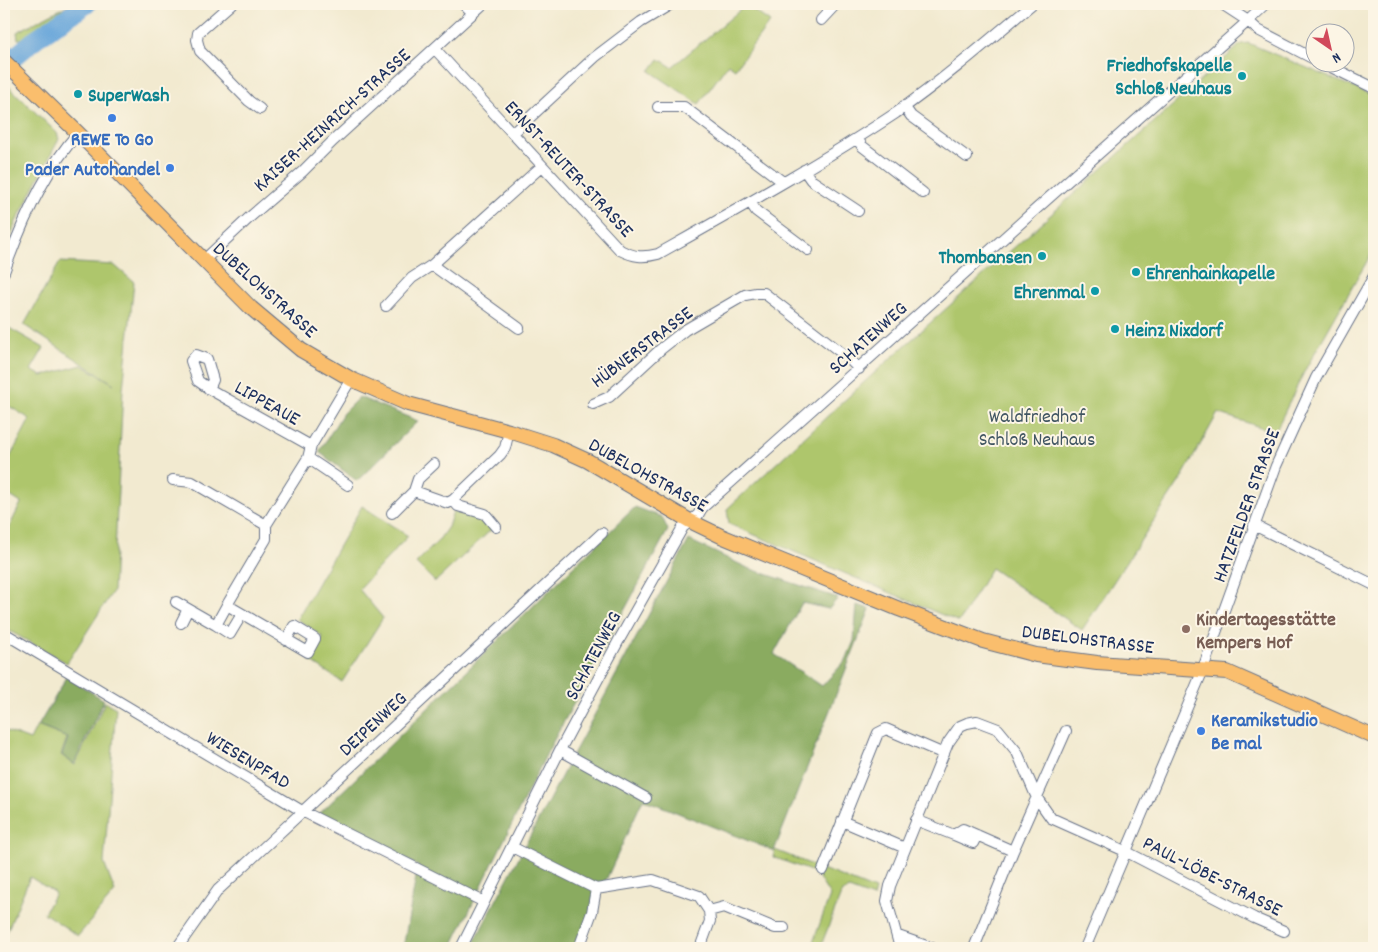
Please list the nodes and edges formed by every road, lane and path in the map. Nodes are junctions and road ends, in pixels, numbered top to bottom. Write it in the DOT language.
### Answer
graph roads {
  1 [pos="231,4"];
  2 [pos="464,4"];
  3 [pos="483,4"];
  4 [pos="671,4"];
  5 [pos="836,4"];
  6 [pos="1032,4"];
  7 [pos="1222,4"];
  8 [pos="1266,4"];
  9 [pos="473,13"];
  10 [pos="822,20"];
  11 [pos="1248,21"];
  12 [pos="435,49"];
  13 [pos="1306,55"];
  14 [pos="4,61"];
  15 [pos="1341,72"];
  16 [pos="1374,88"];
  17 [pos="904,106"];
  18 [pos="658,107"];
  19 [pos="260,109"];
  20 [pos="78,132"];
  21 [pos="512,134"];
  22 [pos="857,138"];
  23 [pos="967,157"];
  24 [pos="542,166"];
  25 [pos="804,170"];
  26 [pos="783,182"];
  27 [pos="923,193"];
  28 [pos="750,202"];
  29 [pos="858,211"];
  30 [pos="808,250"];
  31 [pos="203,260"];
  32 [pos="432,265"];
  33 [pos="4,272"];
  34 [pos="1374,276"];
  35 [pos="386,306"];
  36 [pos="519,328"];
  37 [pos="859,369"];
  38 [pos="351,379"];
  39 [pos="208,389"];
  40 [pos="593,404"];
  41 [pos="509,431"];
  42 [pos="312,446"];
  43 [pos="308,458"];
  44 [pos="434,464"];
  45 [pos="173,480"];
  46 [pos="348,485"];
  47 [pos="414,491"];
  48 [pos="453,500"];
  49 [pos="392,512"];
  50 [pos="690,521"];
  51 [pos="266,525"];
  52 [pos="1254,525"];
  53 [pos="496,527"];
  54 [pos="602,533"];
  55 [pos="1374,586"];
  56 [pos="176,602"];
  57 [pos="227,604"];
  58 [pos="188,609"];
  59 [pos="242,614"];
  60 [pos="181,623"];
  61 [pos="216,625"];
  62 [pos="4,633"];
  63 [pos="286,640"];
  64 [pos="1202,671"];
  65 [pos="1066,731"];
  66 [pos="1374,737"];
  67 [pos="560,750"];
  68 [pos="944,754"];
  69 [pos="646,798"];
  70 [pos="1037,798"];
  71 [pos="302,812"];
  72 [pos="916,820"];
  73 [pos="842,821"];
  74 [pos="512,847"];
  75 [pos="905,848"];
  76 [pos="1013,851"];
  77 [pos="1125,851"];
  78 [pos="823,870"];
  79 [pos="596,889"];
  80 [pos="484,902"];
  81 [pos="709,911"];
  82 [pos="784,928"];
  83 [pos="1284,931"];
  84 [pos="898,936"];
  85 [pos="177,948"];
  86 [pos="461,948"];
  87 [pos="579,948"];
  88 [pos="700,948"];
  89 [pos="900,948"];
  90 [pos="932,948"];
  91 [pos="974,948"];
  92 [pos="1085,948"];
  1 -- 19 [label="street"];
  2 -- 9 [label="street"];
  3 -- 9 [label="street, KAISER-HEINRICH-STRASSE"];
  4 -- 21 [label="street"];
  5 -- 10 [label="street"];
  6 -- 17 [label="street, ERNST-REUTER-STRASSE"];
  7 -- 11 [label="street"];
  8 -- 11 [label="street, SCHATENWEG"];
  9 -- 12 [label="street, KAISER-HEINRICH-STRASSE"];
  11 -- 13 [label="street"];
  11 -- 37 [label="street, SCHATENWEG"];
  12 -- 21 [label="street, ERNST-REUTER-STRASSE"];
  12 -- 31 [label="street, KAISER-HEINRICH-STRASSE"];
  14 -- 20 [label="main road, DUBELOHSTRASSE"];
  15 -- 16 [label="street"];
  17 -- 22 [label="street, ERNST-REUTER-STRASSE"];
  17 -- 23 [label="street"];
  18 -- 26 [label="street"];
  20 -- 31 [label="main road, DUBELOHSTRASSE"];
  20 -- 33 [label="street"];
  21 -- 24 [label="street, ERNST-REUTER-STRASSE"];
  22 -- 25 [label="street, ERNST-REUTER-STRASSE"];
  22 -- 27 [label="street"];
  24 -- 28 [label="street, ERNST-REUTER-STRASSE"];
  24 -- 32 [label="street"];
  25 -- 26 [label="street, ERNST-REUTER-STRASSE"];
  25 -- 29 [label="street"];
  26 -- 28 [label="street, ERNST-REUTER-STRASSE"];
  28 -- 30 [label="street"];
  31 -- 38 [label="main road, DUBELOHSTRASSE"];
  32 -- 35 [label="street"];
  32 -- 36 [label="street"];
  34 -- 52 [label="street, HATZFELDER STRASSE"];
  37 -- 40 [label="street, HÜBNERSTRASSE"];
  37 -- 50 [label="street, SCHATENWEG"];
  38 -- 41 [label="main road, DUBELOHSTRASSE"];
  38 -- 42 [label="street, LIPPEAUE"];
  39 -- 42 [label="street, LIPPEAUE"];
  41 -- 48 [label="street"];
  41 -- 50 [label="main road, DUBELOHSTRASSE"];
  42 -- 43 [label="street, LIPPEAUE"];
  43 -- 46 [label="street"];
  43 -- 51 [label="street, LIPPEAUE"];
  44 -- 47 [label="street"];
  45 -- 51 [label="street"];
  47 -- 48 [label="street"];
  47 -- 49 [label="street"];
  48 -- 53 [label="street"];
  50 -- 64 [label="main road, DUBELOHSTRASSE"];
  50 -- 67 [label="street, SCHATENWEG"];
  51 -- 57 [label="street, LIPPEAUE"];
  52 -- 55 [label="street"];
  52 -- 64 [label="street, HATZFELDER STRASSE"];
  54 -- 71 [label="street, DEIPENWEG"];
  56 -- 58 [label="street"];
  57 -- 59 [label="street"];
  57 -- 61 [label="street, LIPPEAUE"];
  58 -- 60 [label="street"];
  58 -- 61 [label="street"];
  59 -- 61 [label="street"];
  59 -- 63 [label="street"];
  62 -- 71 [label="street, WIESENPFAD"];
  64 -- 66 [label="main road, DUBELOHSTRASSE"];
  64 -- 77 [label="street, HATZFELDER STRASSE"];
  65 -- 70 [label="street"];
  67 -- 69 [label="street"];
  67 -- 74 [label="street, SCHATENWEG"];
  68 -- 70 [label="street, PAUL-LÖBE-STRASSE"];
  68 -- 72 [label="street, PAUL-LÖBE-STRASSE"];
  68 -- 73 [label="street"];
  70 -- 76 [label="street"];
  70 -- 77 [label="street, PAUL-LÖBE-STRASSE"];
  71 -- 80 [label="street, WIESENPFAD"];
  71 -- 85 [label="street, DEIPENWEG"];
  72 -- 75 [label="street, PAUL-LÖBE-STRASSE"];
  72 -- 76 [label="street"];
  73 -- 75 [label="street"];
  73 -- 78 [label="street"];
  74 -- 79 [label="street"];
  74 -- 80 [label="street, SCHATENWEG"];
  75 -- 84 [label="street, PAUL-LÖBE-STRASSE"];
  76 -- 91 [label="street"];
  77 -- 83 [label="street, PAUL-LÖBE-STRASSE"];
  77 -- 92 [label="street, HATZFELDER STRASSE"];
  79 -- 81 [label="street"];
  79 -- 87 [label="street"];
  80 -- 86 [label="street, SCHATENWEG"];
  81 -- 82 [label="street"];
  81 -- 88 [label="street"];
  84 -- 89 [label="street, PAUL-LÖBE-STRASSE"];
  84 -- 90 [label="street"];
}
